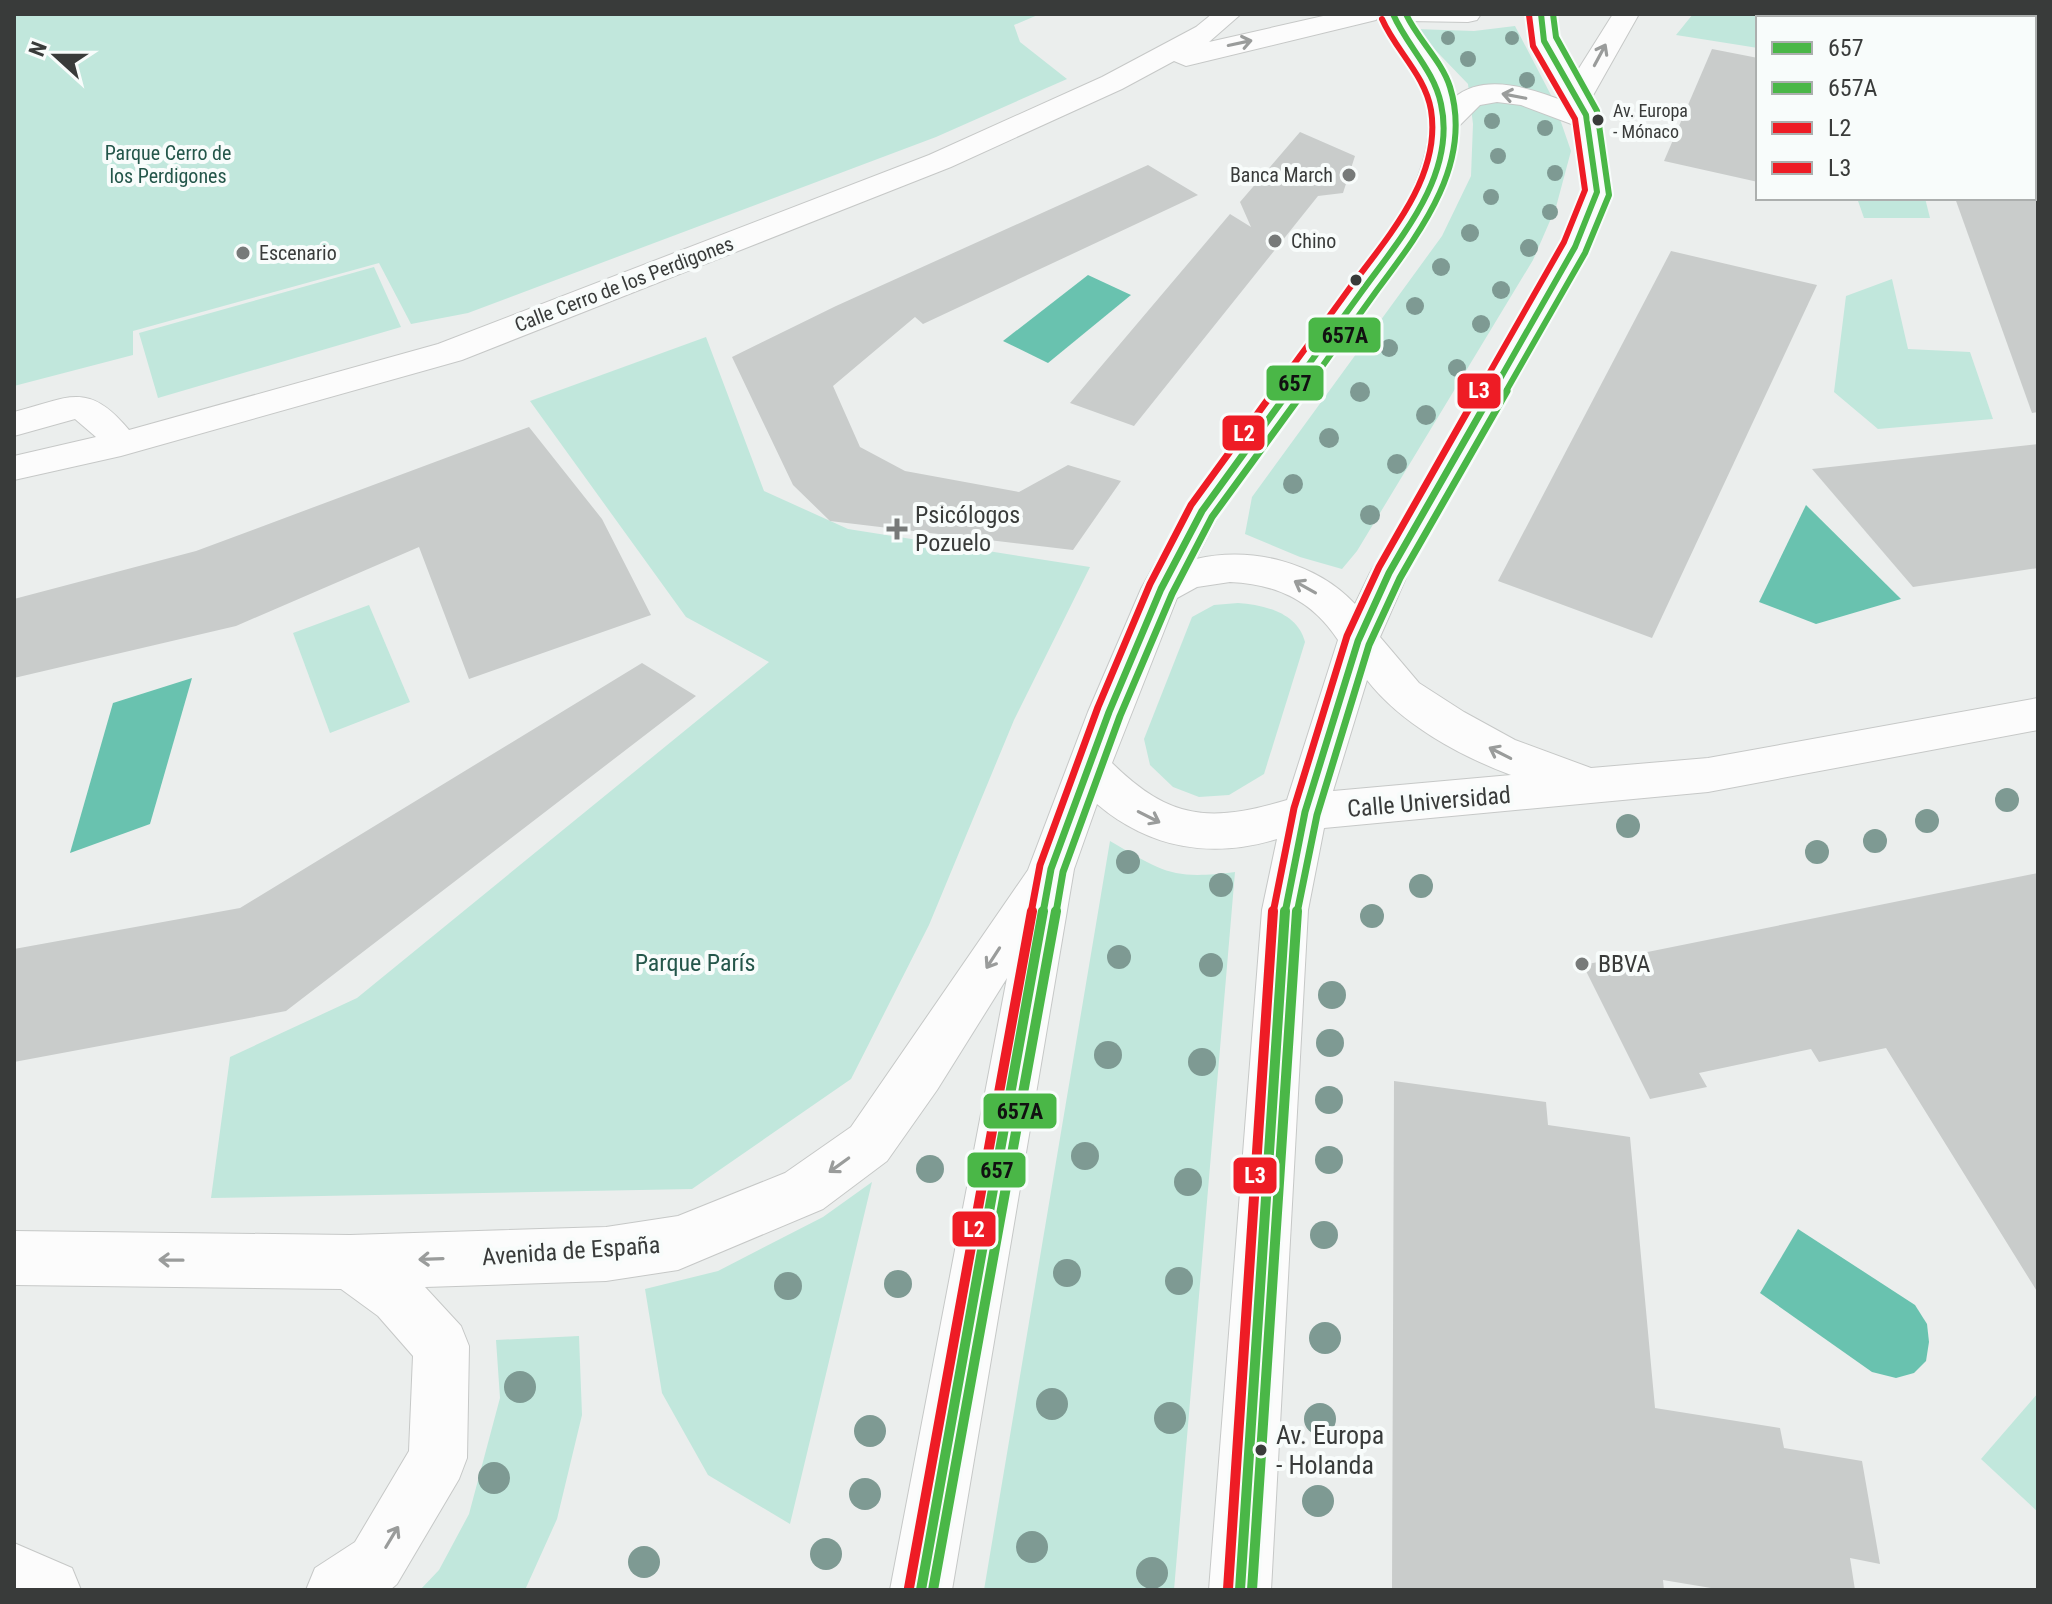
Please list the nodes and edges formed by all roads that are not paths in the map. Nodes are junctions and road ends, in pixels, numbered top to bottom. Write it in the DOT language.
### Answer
graph roads {
  1 [pos="1228,14"];
  2 [pos="1367,14"];
  3 [pos="1393,14"];
  4 [pos="1414,14"];
  5 [pos="1468,14"];
  6 [pos="1541,14"];
  7 [pos="1626,14"];
  8 [pos="1163,27"];
  9 [pos="1148,65"];
  10 [pos="1112,83"];
  11 [pos="1582,109"];
  12 [pos="1447,122"];
  13 [pos="14,424"];
  14 [pos="121,444"];
  15 [pos="14,468"];
  16 [pos="1161,589"];
  17 [pos="1358,641"];
  18 [pos="2038,714"];
  19 [pos="1089,768"];
  20 [pos="1600,786"];
  21 [pos="1305,812"];
  22 [pos="1051,869"];
  23 [pos="14,1258"];
  24 [pos="350,1262"];
  25 [pos="14,1574"];
  26 [pos="50,1590"];
  27 [pos="337,1590"];
  28 [pos="921,1590"];
  29 [pos="1240,1590"];
  1 -- 9 [label="street, Calle Cerro de los Perdigones"];
  10 -- 2 [label="street, Calle Cerro de los Perdigones, one-way"];
  3 -- 12 [label="street"];
  4 -- 5 [label="street"];
  6 -- 11 [label="street"];
  11 -- 7 [label="street, one-way"];
  8 -- 9 [label="street"];
  9 -- 10 [label="street, Calle Cerro de los Perdigones"];
  10 -- 14 [label="street, Calle Cerro de los Perdigones"];
  11 -- 12 [label="street, one-way"];
  11 -- 17 [label="street"];
  12 -- 16 [label="street"];
  13 -- 14 [label="street"];
  14 -- 15 [label="street, Calle Cerro de los Perdigones"];
  17 -- 16 [label="street, Calle Universidad, one-way"];
  16 -- 19 [label="street"];
  20 -- 17 [label="street, Calle Universidad, one-way"];
  17 -- 21 [label="street"];
  18 -- 20 [label="street, Calle Universidad"];
  19 -- 21 [label="street, Calle Universidad, one-way"];
  19 -- 22 [label="street"];
  20 -- 21 [label="street, Calle Universidad"];
  21 -- 29 [label="street"];
  22 -- 24 [label="street, Avenida de España, one-way"];
  22 -- 28 [label="street"];
  24 -- 23 [label="street, Avenida de España, one-way"];
  27 -- 24 [label="street, one-way"];
  25 -- 26 [label="street"];
}
